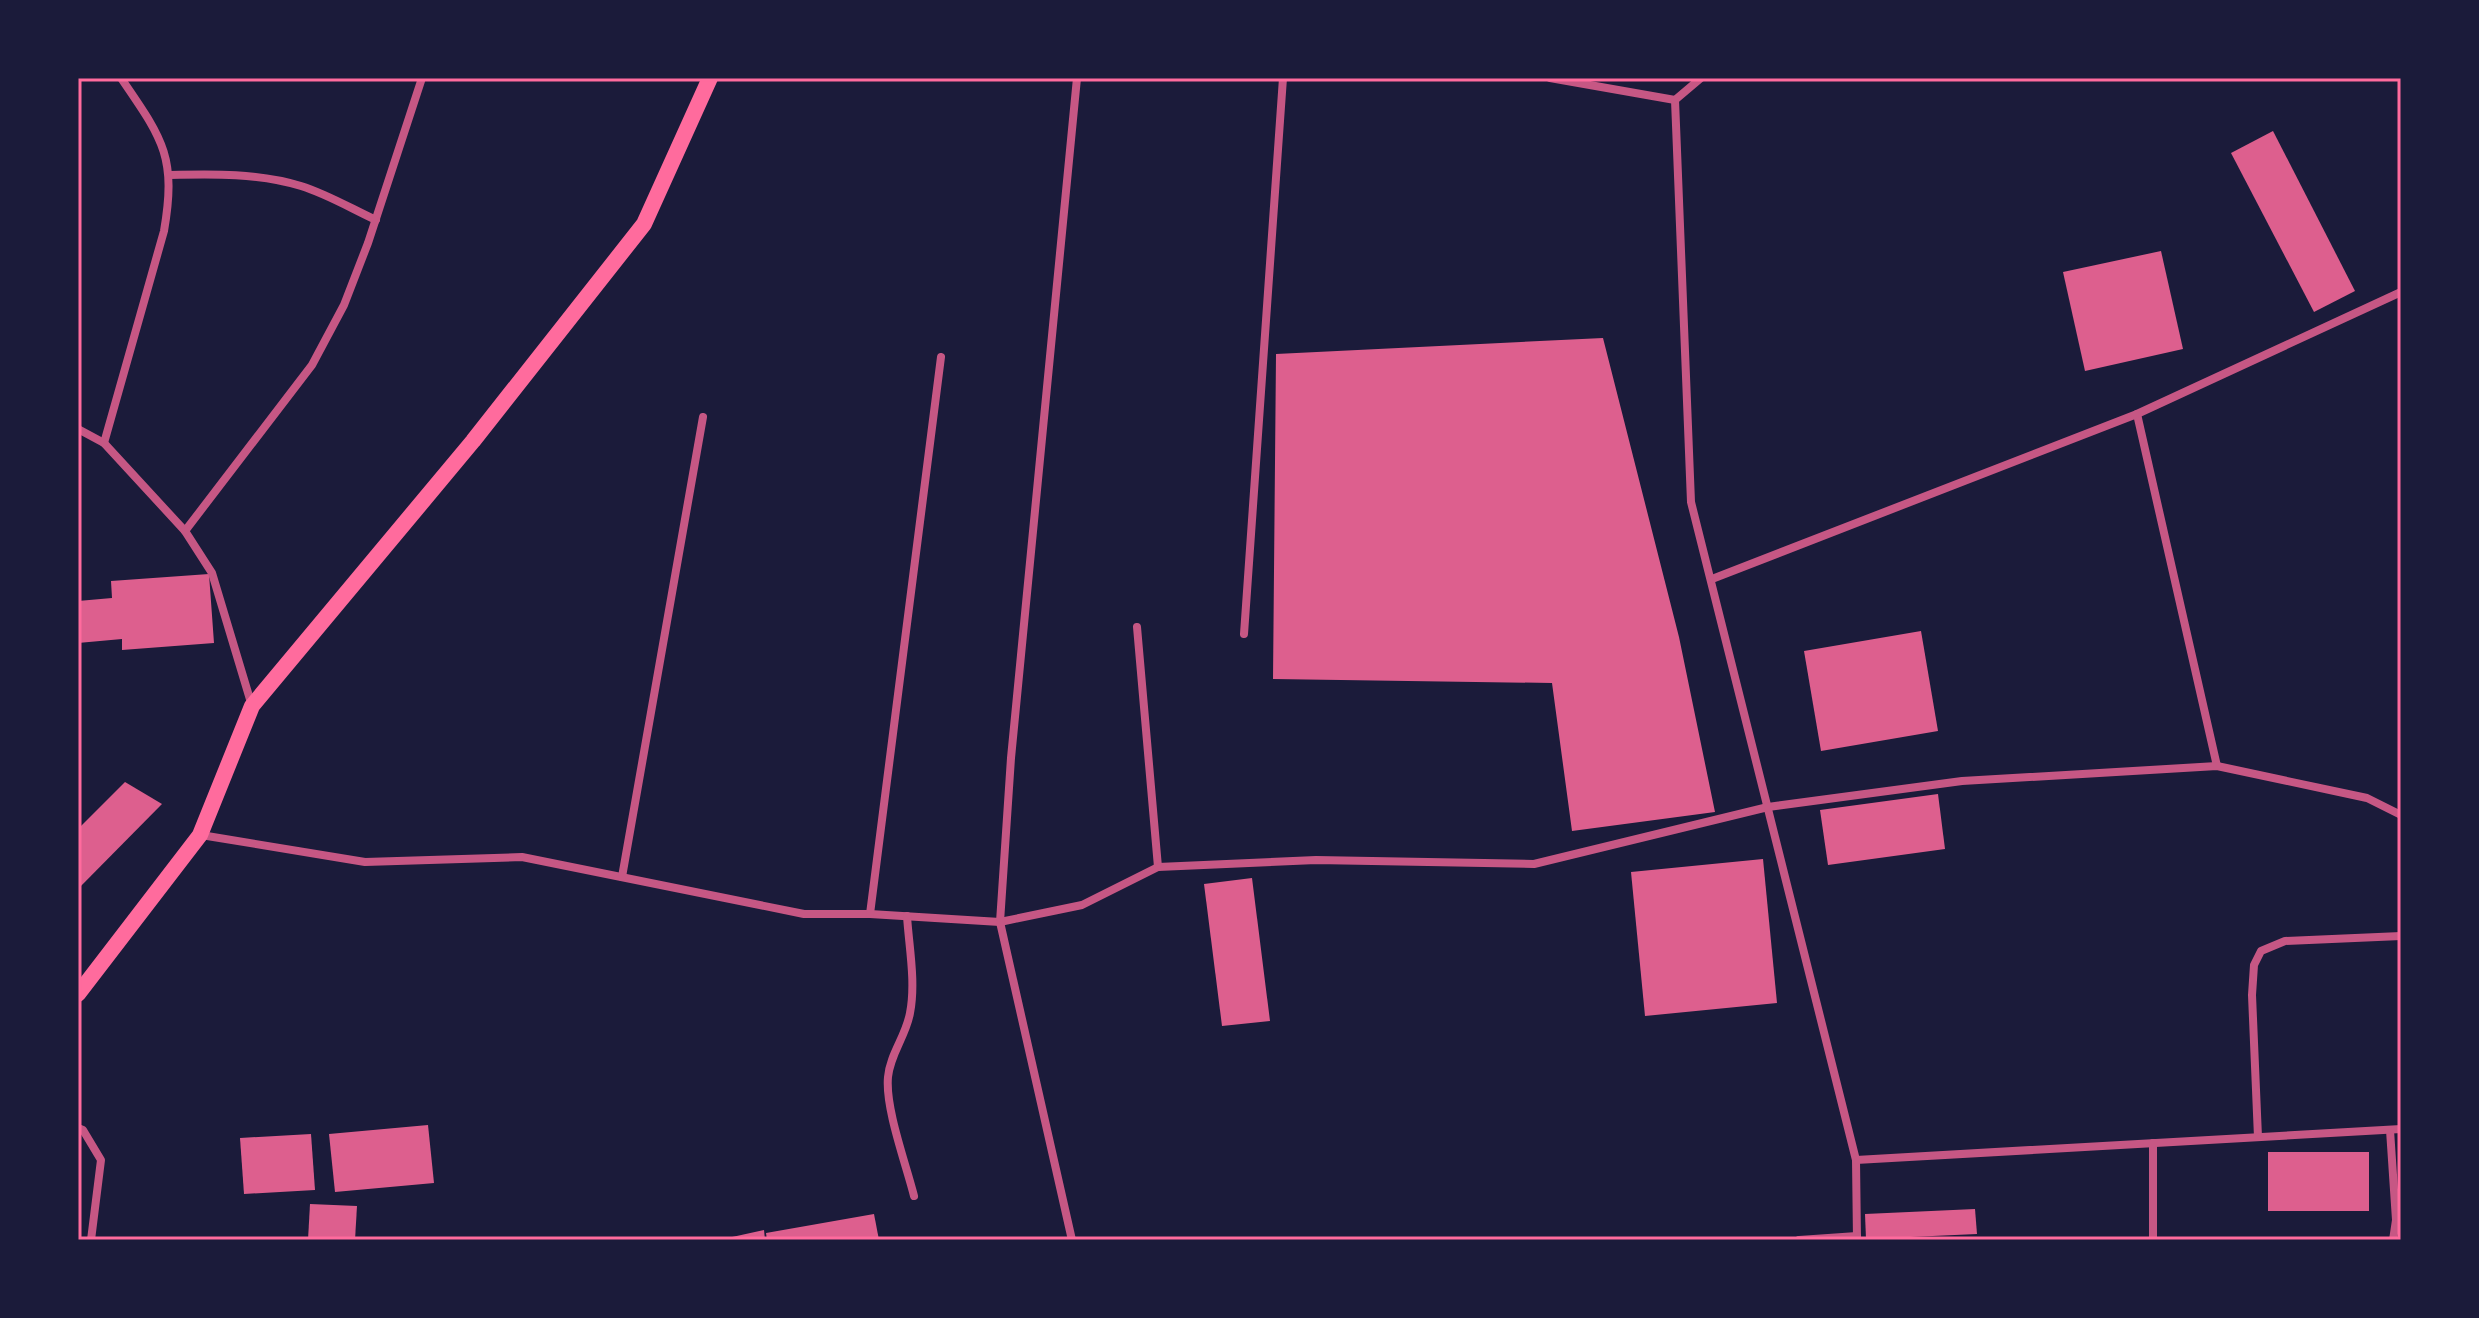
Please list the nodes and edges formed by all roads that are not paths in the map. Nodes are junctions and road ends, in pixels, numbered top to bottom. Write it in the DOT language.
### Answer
graph roads {
  1 [pos="121,78"];
  2 [pos="422,78"];
  3 [pos="710,78"];
  4 [pos="1077,78"];
  5 [pos="1283,78"];
  6 [pos="1552,78"];
  7 [pos="1701,78"];
  8 [pos="1675,100"];
  9 [pos="170,175"];
  10 [pos="376,220"];
  11 [pos="2401,292"];
  12 [pos="941,357"];
  13 [pos="2137,414"];
  14 [pos="703,417"];
  15 [pos="78,429"];
  16 [pos="104,443"];
  17 [pos="185,531"];
  18 [pos="1712,579"];
  19 [pos="1137,627"];
  20 [pos="1244,634"];
  21 [pos="252,706"];
  22 [pos="2217,766"];
  23 [pos="1768,807"];
  24 [pos="2401,815"];
  25 [pos="200,835"];
  26 [pos="1158,867"];
  27 [pos="622,877"];
  28 [pos="870,914"];
  29 [pos="907,916"];
  30 [pos="1000,922"];
  31 [pos="2401,936"];
  32 [pos="78,994"];
  33 [pos="78,1128"];
  34 [pos="2401,1129"];
  35 [pos="2390,1130"];
  36 [pos="2258,1137"];
  37 [pos="2153,1143"];
  38 [pos="1856,1160"];
  39 [pos="914,1196"];
  40 [pos="1857,1238"];
  41 [pos="91,1240"];
  42 [pos="1072,1240"];
  43 [pos="1799,1240"];
  44 [pos="2153,1240"];
  45 [pos="2393,1240"];
  1 -- 9 [label="street"];
  2 -- 10 [label="street"];
  3 -- 21 [label="main road"];
  4 -- 30 [label="street"];
  5 -- 20 [label="street"];
  6 -- 8 [label="street"];
  7 -- 8 [label="street"];
  8 -- 18 [label="street"];
  9 -- 10 [label="street"];
  9 -- 16 [label="street"];
  10 -- 17 [label="street"];
  11 -- 13 [label="street"];
  12 -- 28 [label="street"];
  13 -- 18 [label="street"];
  13 -- 22 [label="street"];
  14 -- 27 [label="street"];
  15 -- 16 [label="street"];
  16 -- 17 [label="street"];
  17 -- 21 [label="street"];
  18 -- 23 [label="street"];
  19 -- 26 [label="street"];
  21 -- 25 [label="main road"];
  22 -- 23 [label="street"];
  22 -- 24 [label="street"];
  23 -- 26 [label="street"];
  23 -- 38 [label="street"];
  25 -- 27 [label="street"];
  25 -- 32 [label="main road"];
  26 -- 30 [label="street"];
  27 -- 28 [label="street"];
  28 -- 29 [label="street"];
  29 -- 30 [label="street"];
  29 -- 39 [label="street"];
  30 -- 42 [label="street"];
  31 -- 36 [label="street"];
  33 -- 41 [label="street"];
  34 -- 35 [label="street"];
  35 -- 36 [label="street"];
  35 -- 45 [label="street"];
  36 -- 37 [label="street"];
  37 -- 38 [label="street"];
  37 -- 44 [label="street"];
  38 -- 40 [label="street"];
  40 -- 43 [label="street"];
}
